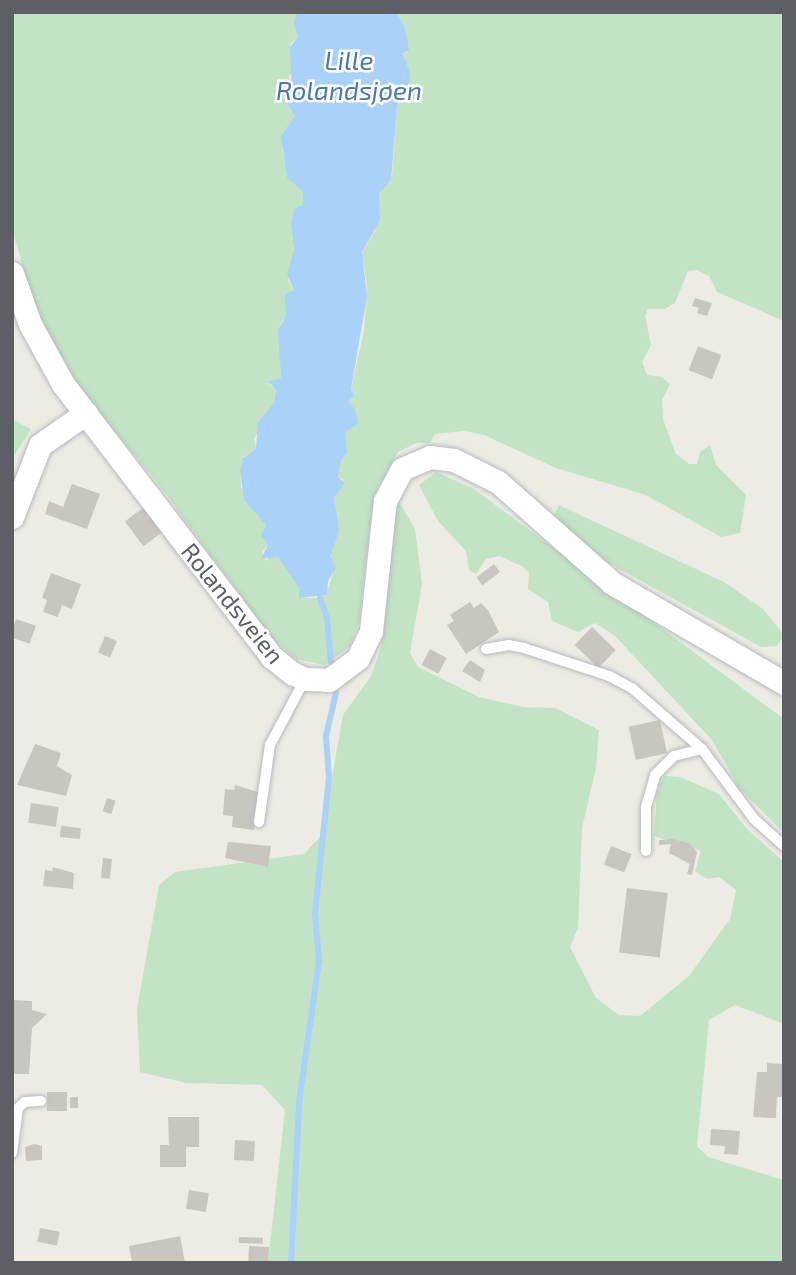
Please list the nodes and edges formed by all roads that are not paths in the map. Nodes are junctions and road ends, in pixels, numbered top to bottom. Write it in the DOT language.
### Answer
graph roads {
  1 [pos="12,272"];
  2 [pos="86,413"];
  3 [pos="12,517"];
  4 [pos="486,649"];
  5 [pos="305,679"];
  6 [pos="784,682"];
  7 [pos="702,749"];
  8 [pos="259,822"];
  9 [pos="784,846"];
  10 [pos="646,851"];
  11 [pos="41,1101"];
  12 [pos="12,1153"];
  1 -- 2 [label="street, Rolandsveien"];
  2 -- 3 [label="street"];
  2 -- 5 [label="street, Rolandsveien"];
  4 -- 7 [label="lane"];
  5 -- 6 [label="street, Rolandsveien"];
  5 -- 8 [label="lane"];
  7 -- 9 [label="lane"];
  7 -- 10 [label="lane"];
  11 -- 12 [label="lane"];
}
